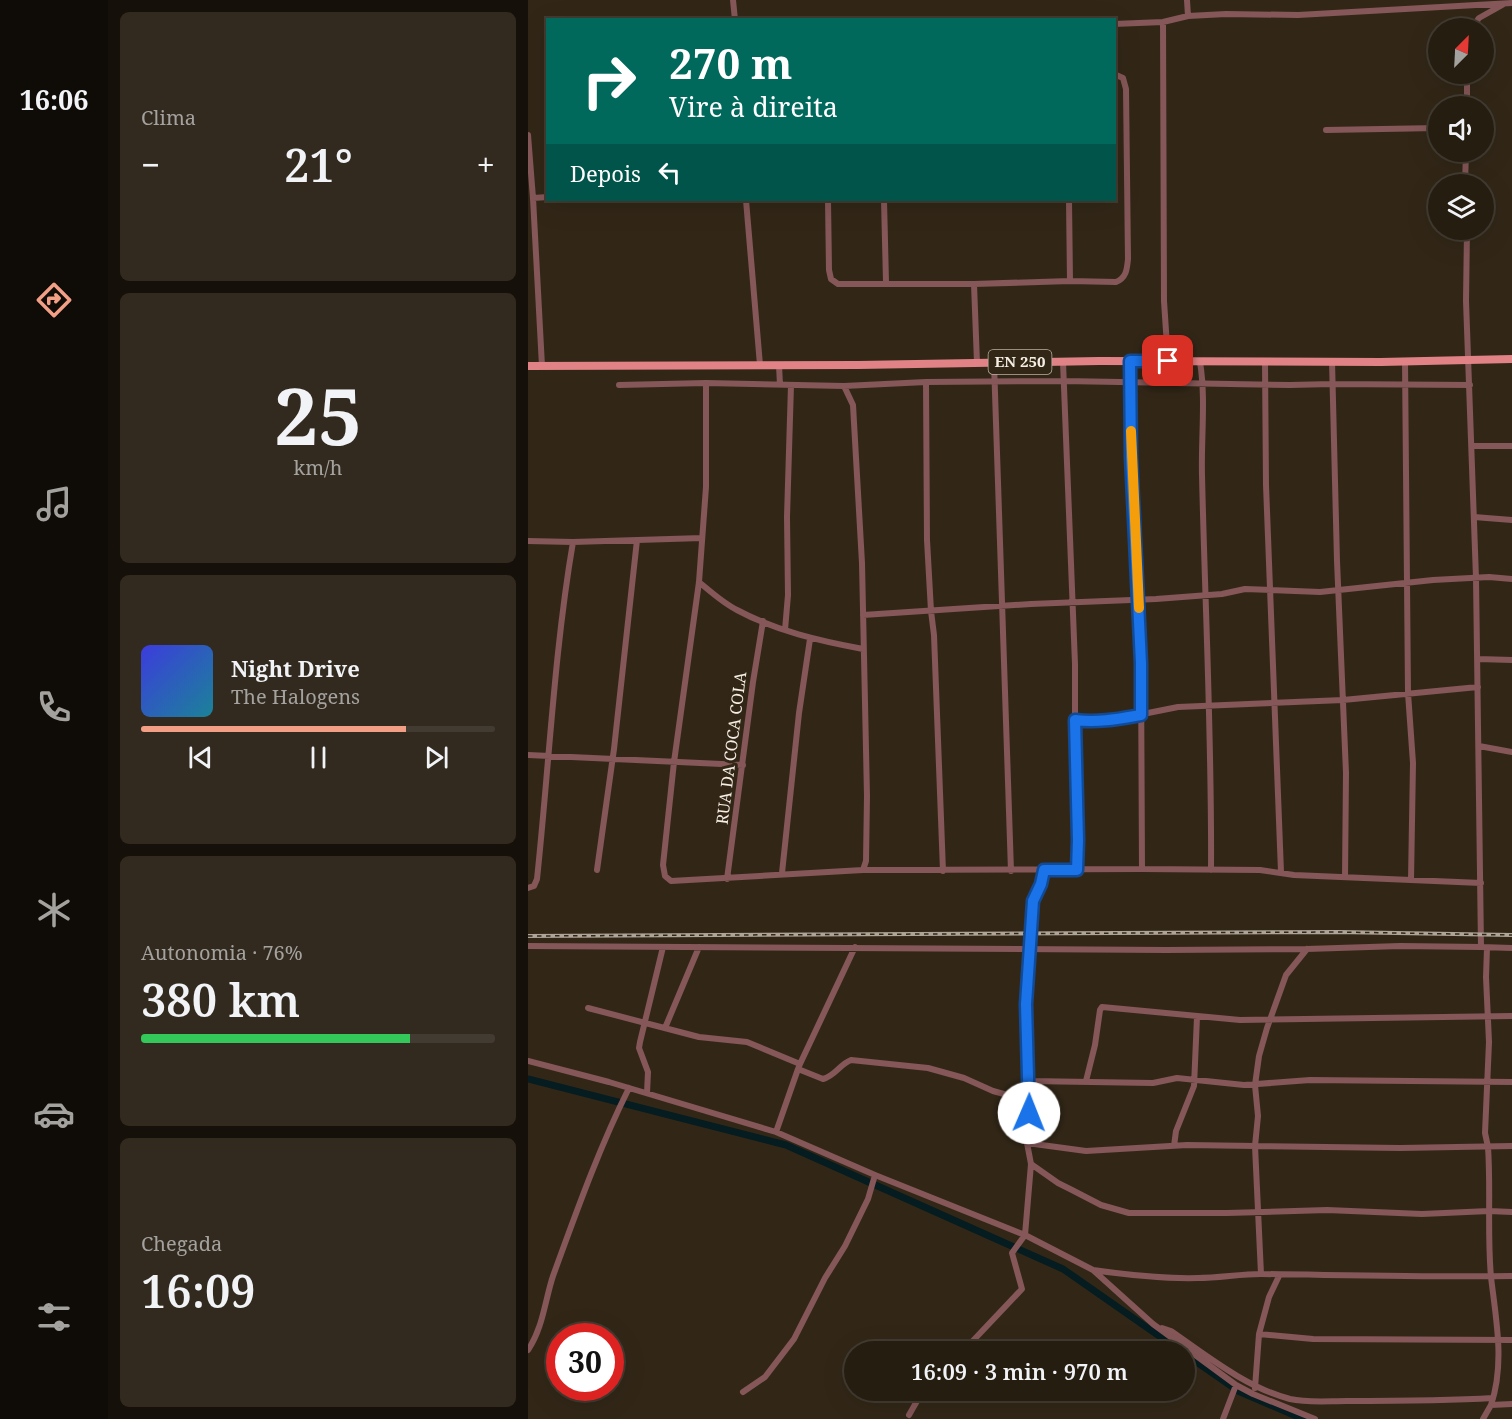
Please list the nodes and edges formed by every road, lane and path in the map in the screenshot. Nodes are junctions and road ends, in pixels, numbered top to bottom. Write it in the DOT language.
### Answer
graph roads {
  1 [pos="733,0"];
  2 [pos="1187,0"];
  3 [pos="1509,3"];
  4 [pos="1188,16"];
  5 [pos="735,18"];
  6 [pos="1479,18"];
  7 [pos="1163,22"];
  8 [pos="1116,24"];
  9 [pos="1116,75"];
  10 [pos="1428,128"];
  11 [pos="1326,130"];
  12 [pos="528,135"];
  13 [pos="546,197"];
  14 [pos="533,198"];
  15 [pos="746,201"];
  16 [pos="828,201"];
  17 [pos="884,201"];
  18 [pos="1069,201"];
  19 [pos="1467,240"];
  20 [pos="532,247"];
  21 [pos="536,259"];
  22 [pos="528,260"];
  23 [pos="1070,281"];
  24 [pos="886,282"];
  25 [pos="974,284"];
  26 [pos="1512,359"];
  27 [pos="1470,360"];
  28 [pos="1130,361"];
  29 [pos="1168,361"];
  30 [pos="1405,361"];
  31 [pos="1063,362"];
  32 [pos="1200,362"];
  33 [pos="1332,362"];
  34 [pos="978,363"];
  35 [pos="994,363"];
  36 [pos="1265,363"];
  37 [pos="779,364"];
  38 [pos="760,365"];
  39 [pos="528,366"];
  40 [pos="542,366"];
  41 [pos="993,381"];
  42 [pos="1064,381"];
  43 [pos="926,382"];
  44 [pos="1131,382"];
  45 [pos="706,383"];
  46 [pos="1203,383"];
  47 [pos="1266,384"];
  48 [pos="1332,384"];
  49 [pos="619,385"];
  50 [pos="780,385"];
  51 [pos="791,385"];
  52 [pos="1404,385"];
  53 [pos="1470,385"];
  54 [pos="844,386"];
  55 [pos="1472,446"];
  56 [pos="1512,446"];
  57 [pos="1474,517"];
  58 [pos="1512,520"];
  59 [pos="702,538"];
  60 [pos="638,540"];
  61 [pos="528,541"];
  62 [pos="573,542"];
  63 [pos="1476,578"];
  64 [pos="1512,579"];
  65 [pos="699,582"];
  66 [pos="1407,583"];
  67 [pos="1271,590"];
  68 [pos="1338,591"];
  69 [pos="1206,595"];
  70 [pos="1138,599"];
  71 [pos="1072,602"];
  72 [pos="1003,606"];
  73 [pos="931,611"];
  74 [pos="863,615"];
  75 [pos="763,621"];
  76 [pos="784,630"];
  77 [pos="810,639"];
  78 [pos="863,649"];
  79 [pos="1478,659"];
  80 [pos="1512,660"];
  81 [pos="1478,687"];
  82 [pos="1408,693"];
  83 [pos="1343,700"];
  84 [pos="1275,703"];
  85 [pos="1208,706"];
  86 [pos="1141,715"];
  87 [pos="1075,720"];
  88 [pos="1479,746"];
  89 [pos="1512,752"];
  90 [pos="528,755"];
  91 [pos="547,757"];
  92 [pos="613,760"];
  93 [pos="674,762"];
  94 [pos="743,765"];
  95 [pos="1142,869"];
  96 [pos="597,870"];
  97 [pos="863,870"];
  98 [pos="1044,870"];
  99 [pos="1077,870"];
  100 [pos="1211,870"];
  101 [pos="943,871"];
  102 [pos="1011,871"];
  103 [pos="1281,872"];
  104 [pos="782,873"];
  105 [pos="1345,877"];
  106 [pos="727,879"];
  107 [pos="1411,880"];
  108 [pos="1481,884"];
  109 [pos="528,888"];
  110 [pos="528,946"];
  111 [pos="855,946"];
  112 [pos="663,947"];
  113 [pos="699,947"];
  114 [pos="1484,947"];
  115 [pos="1030,948"];
  116 [pos="1512,948"];
  117 [pos="1306,949"];
  118 [pos="588,1008"];
  119 [pos="1487,1016"];
  120 [pos="1512,1016"];
  121 [pos="1197,1017"];
  122 [pos="1269,1020"];
  123 [pos="645,1021"];
  124 [pos="665,1028"];
  125 [pos="528,1061"];
  126 [pos="799,1067"];
  127 [pos="1195,1079"];
  128 [pos="1029,1081"];
  129 [pos="1086,1081"];
  130 [pos="1486,1082"];
  131 [pos="1512,1082"];
  132 [pos="1255,1085"];
  133 [pos="629,1088"];
  134 [pos="646,1093"];
  135 [pos="1029,1101"];
  136 [pos="776,1132"];
  137 [pos="1028,1143"];
  138 [pos="1174,1146"];
  139 [pos="1255,1146"];
  140 [pos="1512,1146"];
  141 [pos="1488,1147"];
  142 [pos="1031,1164"];
  143 [pos="875,1175"];
  144 [pos="1258,1211"];
  145 [pos="1489,1211"];
  146 [pos="1512,1212"];
  147 [pos="1025,1234"];
  148 [pos="1093,1270"];
  149 [pos="1261,1274"];
  150 [pos="1280,1276"];
  151 [pos="1491,1276"];
  152 [pos="1512,1276"];
  153 [pos="1153,1324"];
  154 [pos="1258,1334"];
  155 [pos="1498,1340"];
  156 [pos="1512,1340"];
  157 [pos="972,1341"];
  158 [pos="528,1350"];
  159 [pos="1236,1385"];
  160 [pos="1256,1385"];
  161 [pos="744,1392"];
  162 [pos="1253,1394"];
  163 [pos="917,1401"];
  164 [pos="1492,1402"];
  165 [pos="1512,1404"];
  166 [pos="909,1415"];
  167 [pos="1223,1419"];
  168 [pos="1316,1419"];
  169 [pos="1483,1419"];
  1 -- 5 [label="street"];
  2 -- 4 [label="street"];
  3 -- 4 [label="street"];
  3 -- 6 [label="street"];
  4 -- 7 [label="street"];
  7 -- 8 [label="street"];
  7 -- 29 [label="street"];
  9 -- 23 [label="street"];
  10 -- 11 [label="street"];
  12 -- 14 [label="street"];
  13 -- 14 [label="street"];
  14 -- 20 [label="street"];
  15 -- 38 [label="street"];
  16 -- 24 [label="street"];
  17 -- 24 [label="street"];
  18 -- 23 [label="street"];
  19 -- 27 [label="street"];
  20 -- 21 [label="street"];
  21 -- 22 [label="street"];
  21 -- 40 [label="street"];
  23 -- 25 [label="street"];
  24 -- 25 [label="street"];
  25 -- 34 [label="street"];
  26 -- 27 [label="main road, EN 250"];
  27 -- 30 [label="main road, EN 250"];
  27 -- 53 [label="street"];
  28 -- 29 [label="main road, EN 250"];
  28 -- 31 [label="main road, EN 250"];
  28 -- 44 [label="street"];
  29 -- 32 [label="main road, EN 250"];
  30 -- 33 [label="main road, EN 250"];
  30 -- 52 [label="street"];
  31 -- 35 [label="main road, EN 250"];
  31 -- 42 [label="street"];
  32 -- 36 [label="main road, EN 250"];
  32 -- 46 [label="street"];
  33 -- 36 [label="main road, EN 250"];
  33 -- 48 [label="street"];
  34 -- 35 [label="main road, EN 250"];
  34 -- 37 [label="main road, EN 250"];
  35 -- 41 [label="street"];
  36 -- 47 [label="street"];
  37 -- 38 [label="main road, EN 250"];
  37 -- 50 [label="street"];
  38 -- 40 [label="main road, EN 250"];
  39 -- 40 [label="main road, EN 250"];
  41 -- 42 [label="street"];
  41 -- 43 [label="street"];
  41 -- 72 [label="street"];
  42 -- 44 [label="street"];
  42 -- 71 [label="street"];
  43 -- 54 [label="street"];
  43 -- 73 [label="street"];
  44 -- 46 [label="street"];
  44 -- 70 [label="street"];
  45 -- 49 [label="street"];
  45 -- 50 [label="street"];
  45 -- 59 [label="street"];
  46 -- 47 [label="street"];
  46 -- 69 [label="street"];
  47 -- 48 [label="street"];
  47 -- 67 [label="street"];
  48 -- 52 [label="street"];
  48 -- 68 [label="street"];
  50 -- 51 [label="street"];
  51 -- 54 [label="street"];
  51 -- 76 [label="street"];
  52 -- 53 [label="street"];
  52 -- 66 [label="street"];
  53 -- 55 [label="street"];
  54 -- 74 [label="street"];
  55 -- 56 [label="street"];
  55 -- 57 [label="street"];
  57 -- 58 [label="street"];
  57 -- 63 [label="street"];
  59 -- 60 [label="street"];
  59 -- 65 [label="street"];
  60 -- 62 [label="street"];
  60 -- 92 [label="street"];
  61 -- 62 [label="street"];
  62 -- 91 [label="street"];
  63 -- 64 [label="street"];
  63 -- 66 [label="street"];
  63 -- 79 [label="street"];
  65 -- 75 [label="street"];
  65 -- 93 [label="street"];
  66 -- 68 [label="street"];
  66 -- 82 [label="street"];
  67 -- 68 [label="street"];
  67 -- 69 [label="street"];
  67 -- 84 [label="street"];
  68 -- 83 [label="street"];
  69 -- 70 [label="street"];
  69 -- 85 [label="street"];
  70 -- 71 [label="street"];
  70 -- 86 [label="street"];
  71 -- 72 [label="street"];
  71 -- 87 [label="street"];
  72 -- 73 [label="street"];
  72 -- 102 [label="street"];
  73 -- 74 [label="street"];
  73 -- 101 [label="street"];
  74 -- 78 [label="street"];
  75 -- 76 [label="street"];
  75 -- 94 [label="street, RUA DA COCA COLA"];
  76 -- 77 [label="street"];
  77 -- 78 [label="street"];
  77 -- 104 [label="street"];
  78 -- 97 [label="street"];
  79 -- 80 [label="street"];
  79 -- 81 [label="street"];
  81 -- 82 [label="street"];
  81 -- 88 [label="street"];
  82 -- 83 [label="street"];
  82 -- 107 [label="street"];
  83 -- 84 [label="street"];
  83 -- 105 [label="street"];
  84 -- 85 [label="street"];
  84 -- 103 [label="street"];
  85 -- 86 [label="street"];
  85 -- 100 [label="street"];
  86 -- 87 [label="street"];
  86 -- 95 [label="street"];
  87 -- 99 [label="street"];
  88 -- 89 [label="street"];
  88 -- 108 [label="street"];
  90 -- 91 [label="street"];
  91 -- 92 [label="street"];
  91 -- 109 [label="street"];
  92 -- 93 [label="street"];
  92 -- 96 [label="street"];
  93 -- 94 [label="street"];
  93 -- 106 [label="street"];
  94 -- 106 [label="street, RUA DA COCA COLA"];
  95 -- 99 [label="street"];
  95 -- 100 [label="street"];
  97 -- 101 [label="street"];
  97 -- 104 [label="street"];
  98 -- 99 [label="street"];
  98 -- 102 [label="street"];
  98 -- 115 [label="street"];
  100 -- 103 [label="street"];
  101 -- 102 [label="street"];
  103 -- 105 [label="street"];
  104 -- 106 [label="street"];
  105 -- 107 [label="street"];
  107 -- 108 [label="street"];
  108 -- 114 [label="street"];
  110 -- 112 [label="street"];
  111 -- 113 [label="street"];
  111 -- 115 [label="street"];
  111 -- 126 [label="street"];
  112 -- 113 [label="street"];
  112 -- 123 [label="street"];
  113 -- 124 [label="street"];
  114 -- 116 [label="street"];
  114 -- 117 [label="street"];
  114 -- 119 [label="street"];
  115 -- 117 [label="street"];
  115 -- 128 [label="street"];
  117 -- 122 [label="street"];
  118 -- 123 [label="street"];
  119 -- 120 [label="street"];
  119 -- 122 [label="street"];
  119 -- 130 [label="street"];
  121 -- 122 [label="street"];
  121 -- 127 [label="street"];
  121 -- 129 [label="street"];
  122 -- 132 [label="street"];
  123 -- 124 [label="street"];
  123 -- 134 [label="street"];
  124 -- 126 [label="street"];
  125 -- 133 [label="street"];
  126 -- 135 [label="street"];
  126 -- 136 [label="street"];
  127 -- 129 [label="street"];
  127 -- 132 [label="street"];
  127 -- 138 [label="street"];
  128 -- 129 [label="street"];
  128 -- 135 [label="street"];
  130 -- 131 [label="street"];
  130 -- 132 [label="street"];
  130 -- 141 [label="street"];
  132 -- 139 [label="street"];
  133 -- 134 [label="street"];
  133 -- 158 [label="street"];
  134 -- 136 [label="street"];
  135 -- 137 [label="street"];
  136 -- 143 [label="street"];
  137 -- 138 [label="street"];
  137 -- 142 [label="street"];
  138 -- 139 [label="street"];
  139 -- 141 [label="street"];
  139 -- 144 [label="street"];
  140 -- 141 [label="street"];
  141 -- 145 [label="street"];
  142 -- 144 [label="street"];
  142 -- 147 [label="street"];
  143 -- 147 [label="street"];
  143 -- 161 [label="street"];
  144 -- 145 [label="street"];
  144 -- 149 [label="street"];
  145 -- 146 [label="street"];
  145 -- 151 [label="street"];
  147 -- 148 [label="street"];
  147 -- 157 [label="street"];
  148 -- 149 [label="street"];
  148 -- 153 [label="street"];
  149 -- 150 [label="street"];
  150 -- 151 [label="street"];
  150 -- 154 [label="street"];
  151 -- 152 [label="street"];
  151 -- 155 [label="street"];
  153 -- 159 [label="street"];
  153 -- 160 [label="street"];
  154 -- 155 [label="street"];
  154 -- 160 [label="street"];
  155 -- 156 [label="street"];
  155 -- 164 [label="street"];
  159 -- 162 [label="street"];
  159 -- 167 [label="street"];
  160 -- 162 [label="street"];
  160 -- 164 [label="street"];
  162 -- 168 [label="street"];
  163 -- 166 [label="street"];
  164 -- 165 [label="street"];
  164 -- 169 [label="street"];
}
